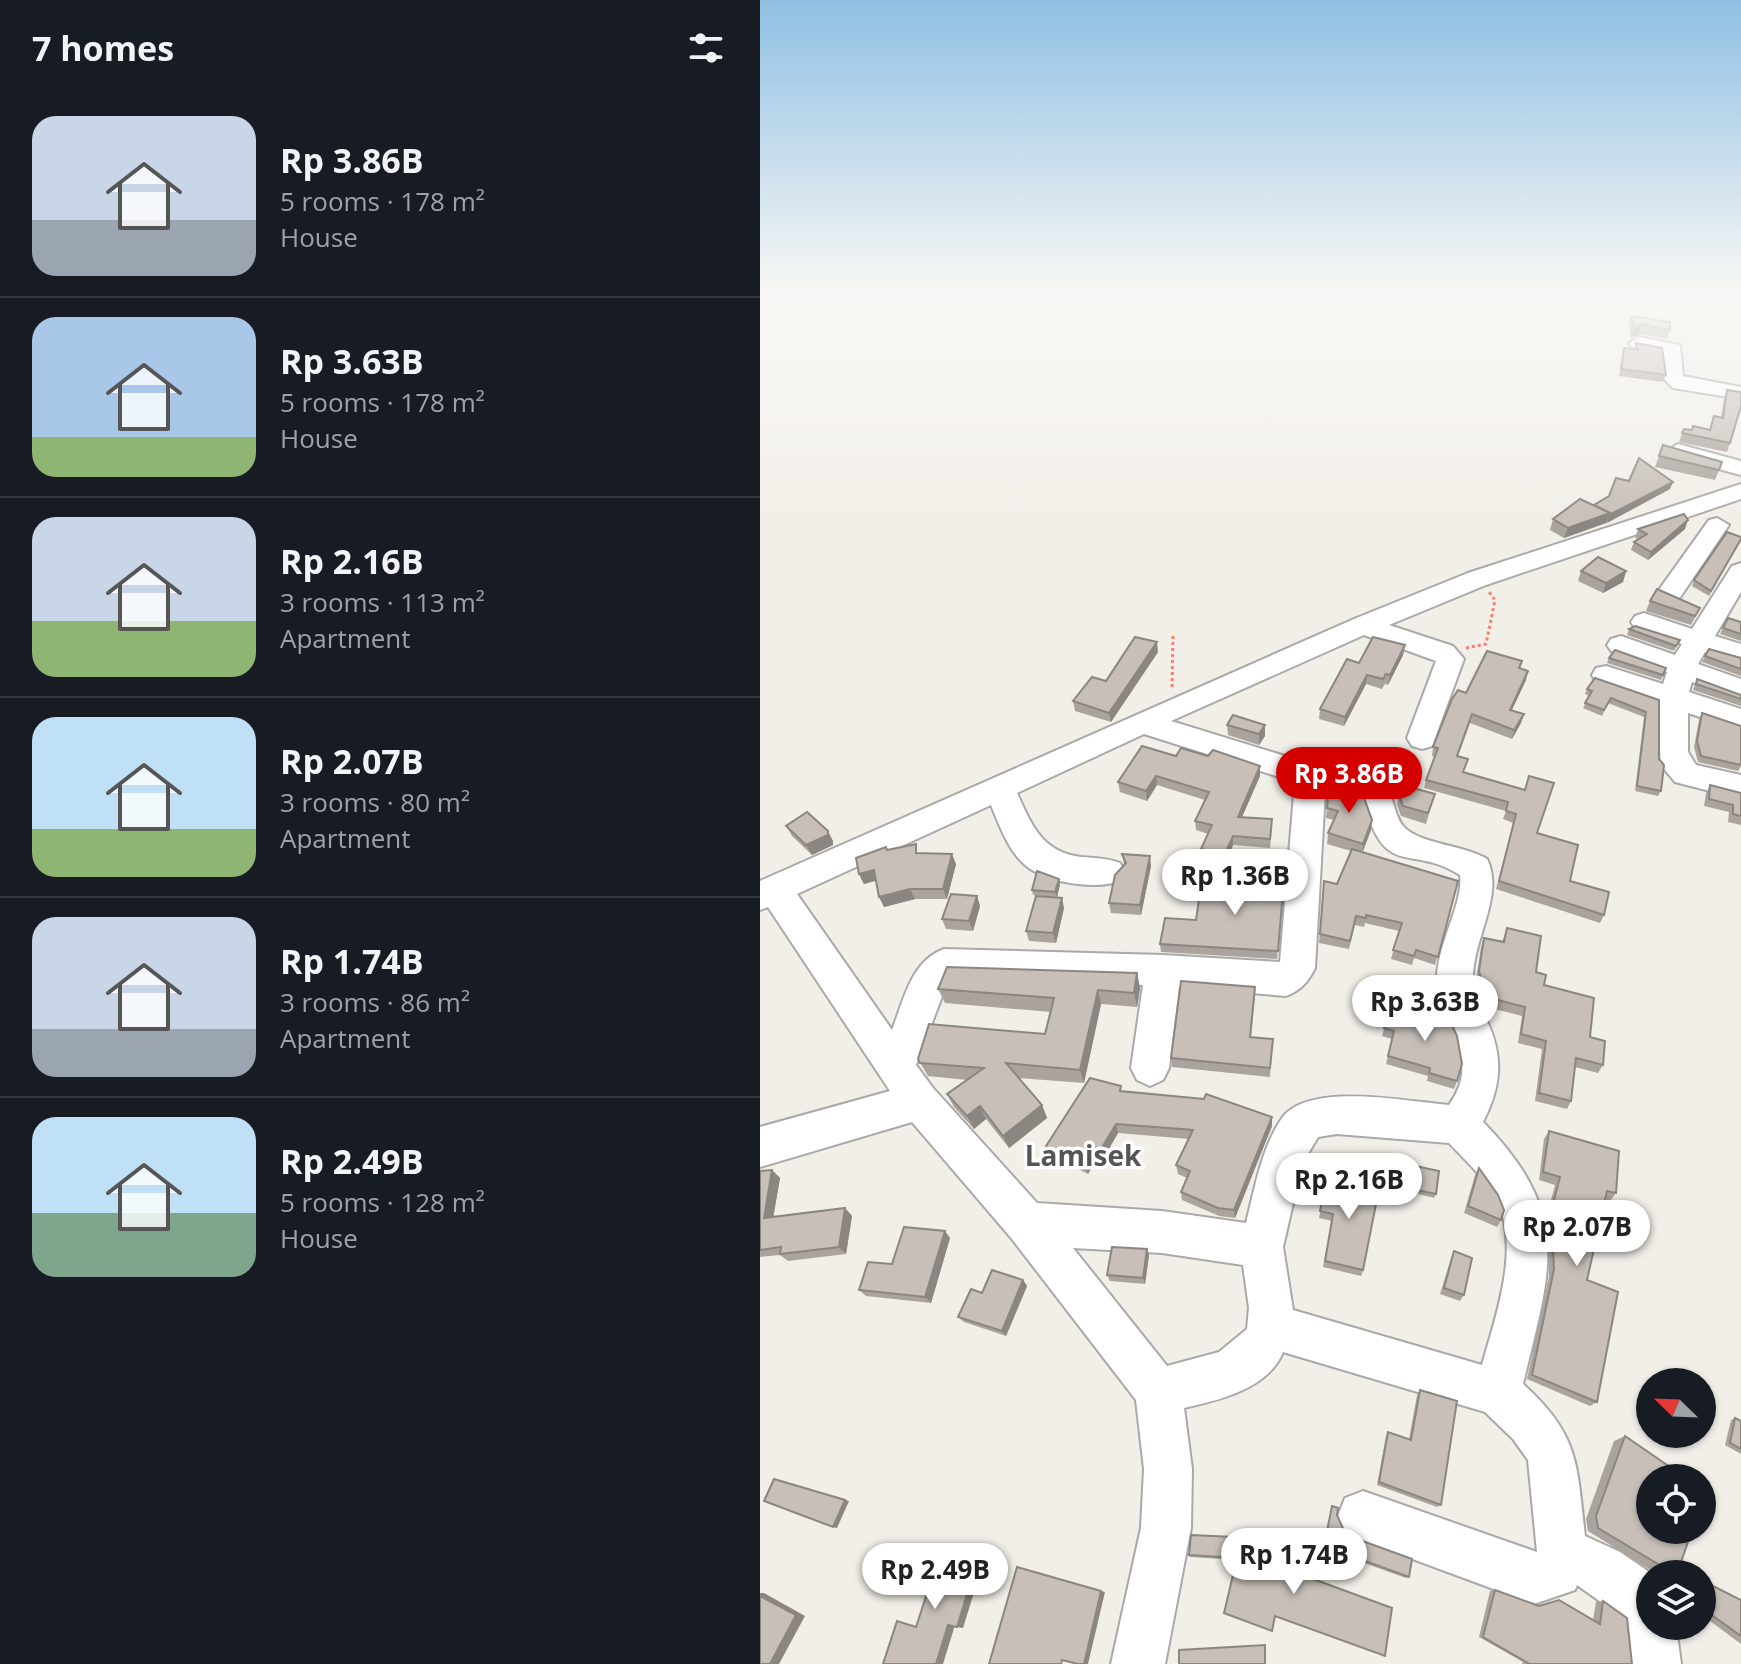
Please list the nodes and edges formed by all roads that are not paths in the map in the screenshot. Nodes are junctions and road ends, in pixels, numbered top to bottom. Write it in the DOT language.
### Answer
graph roads {
  1 [pos="1673,369"];
  2 [pos="1741,393"];
  3 [pos="1671,450"];
  4 [pos="1741,468"];
  5 [pos="1741,479"];
  6 [pos="1740,491"];
  7 [pos="1677,512"];
  8 [pos="1728,530"];
  9 [pos="1741,571"];
  10 [pos="1670,593"];
  11 [pos="1644,622"];
  12 [pos="1363,625"];
  13 [pos="1700,638"];
  14 [pos="1621,645"];
  15 [pos="1741,654"];
  16 [pos="1682,667"];
  17 [pos="1606,675"];
  18 [pos="1741,690"];
  19 [pos="1674,695"];
  20 [pos="1158,717"];
  21 [pos="1741,720"];
  22 [pos="1422,738"];
  23 [pos="1311,778"];
  24 [pos="1741,787"];
  25 [pos="999,788"];
  26 [pos="1108,872"];
  27 [pos="768,893"];
  28 [pos="1163,970"];
  29 [pos="1150,1068"];
  30 [pos="907,1084"];
  31 [pos="1459,1125"];
  32 [pos="760,1147"];
  33 [pos="1027,1224"];
  34 [pos="1262,1247"];
  35 [pos="1270,1326"];
  36 [pos="1158,1391"];
  37 [pos="1498,1393"];
  38 [pos="1363,1516"];
  39 [pos="1562,1552"];
  40 [pos="1636,1594"];
  41 [pos="1652,1640"];
  42 [pos="1138,1664"];
  43 [pos="1654,1664"];
  1 -- 2 [label="street"];
  3 -- 4 [label="street"];
  5 -- 6 [label="street"];
  6 -- 7 [label="street"];
  7 -- 8 [label="street"];
  7 -- 12 [label="street"];
  8 -- 10 [label="street"];
  9 -- 13 [label="street"];
  11 -- 13 [label="street"];
  12 -- 20 [label="street"];
  12 -- 22 [label="street"];
  13 -- 15 [label="street"];
  13 -- 16 [label="street"];
  14 -- 16 [label="street"];
  16 -- 18 [label="street"];
  16 -- 19 [label="street"];
  17 -- 19 [label="street"];
  19 -- 21 [label="street"];
  19 -- 24 [label="street"];
  20 -- 23 [label="street"];
  20 -- 25 [label="street"];
  23 -- 28 [label="street"];
  23 -- 31 [label="street"];
  25 -- 26 [label="street"];
  25 -- 27 [label="street"];
  27 -- 30 [label="street"];
  28 -- 29 [label="street"];
  28 -- 30 [label="street"];
  30 -- 32 [label="street"];
  30 -- 33 [label="street"];
  31 -- 34 [label="street"];
  31 -- 37 [label="street"];
  33 -- 34 [label="street"];
  33 -- 36 [label="street"];
  34 -- 35 [label="street"];
  35 -- 36 [label="street"];
  35 -- 37 [label="street"];
  36 -- 42 [label="street"];
  37 -- 39 [label="street"];
  38 -- 39 [label="street"];
  39 -- 40 [label="street"];
  41 -- 43 [label="street"];
}
